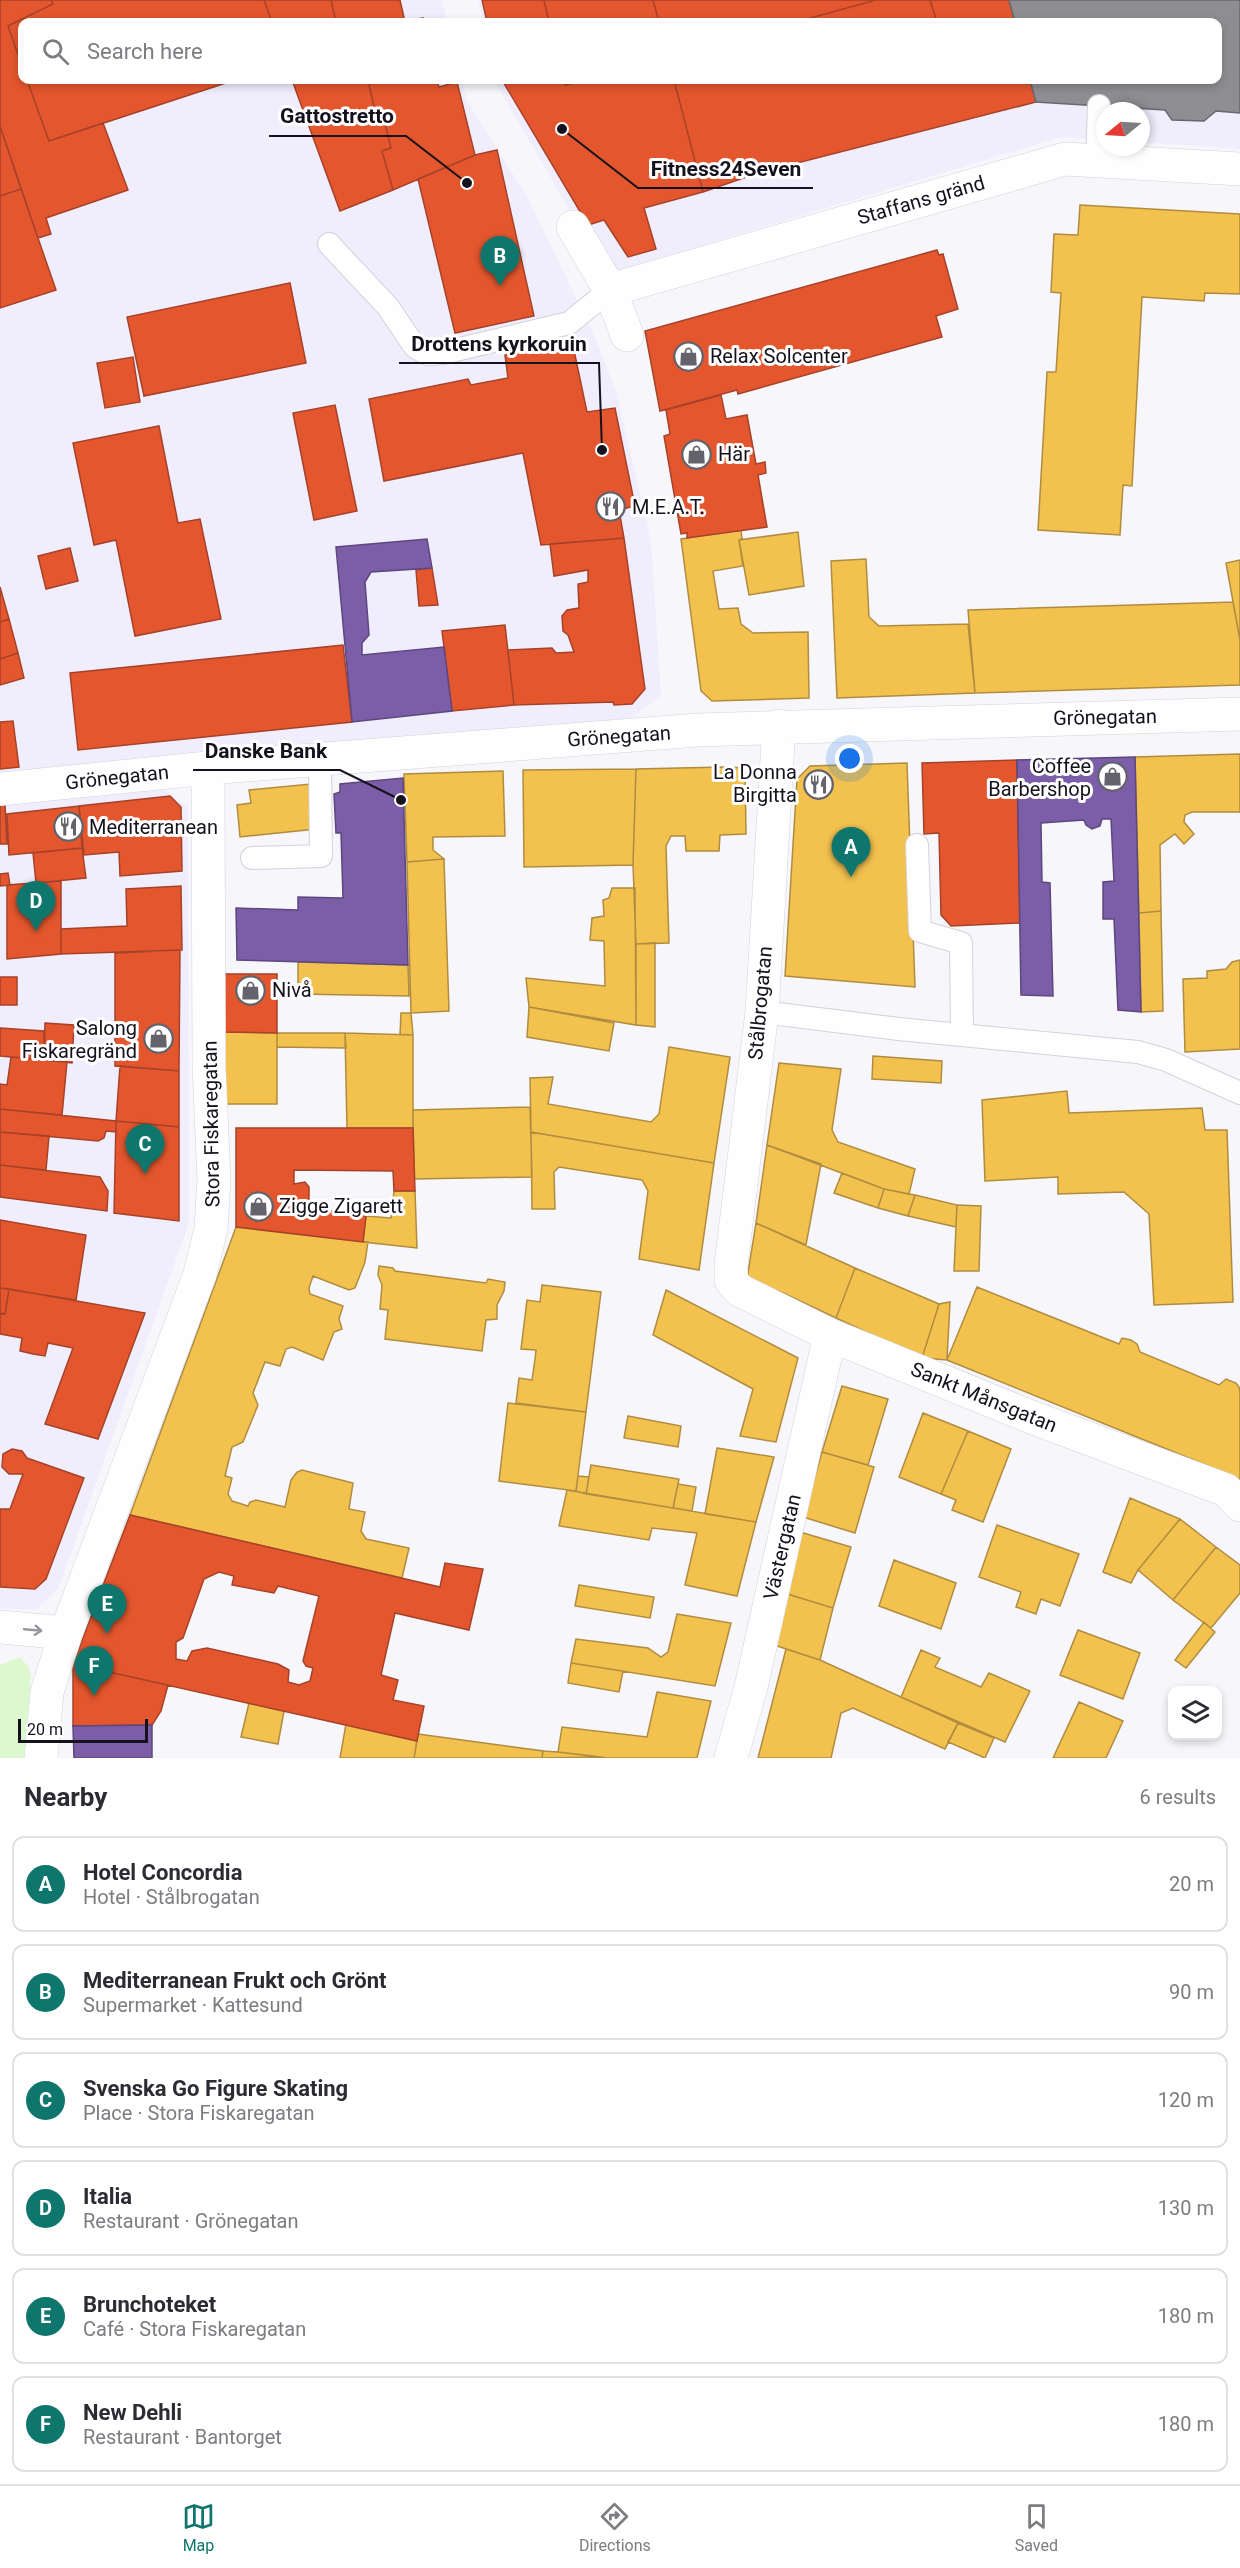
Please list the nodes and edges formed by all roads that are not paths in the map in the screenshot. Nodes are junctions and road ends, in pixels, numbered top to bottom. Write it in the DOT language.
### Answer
graph roads {
  1 [pos="1097,156"];
  2 [pos="1097,161"];
  3 [pos="1240,169"];
  4 [pos="573,227"];
  5 [pos="329,244"];
  6 [pos="610,290"];
  7 [pos="627,336"];
  8 [pos="1240,714"];
  9 [pos="779,726"];
  10 [pos="320,759"];
  11 [pos="208,768"];
  12 [pos="0,789"];
  13 [pos="917,844"];
  14 [pos="252,858"];
  15 [pos="762,1012"];
  16 [pos="962,1035"];
  17 [pos="1240,1093"];
  18 [pos="731,1280"];
  19 [pos="830,1335"];
  20 [pos="1240,1505"];
  21 [pos="0,1628"];
  22 [pos="66,1633"];
  23 [pos="41,1758"];
  24 [pos="731,1758"];
  1 -- 2 [label="lane"];
  2 -- 3 [label="street, Staffans gränd"];
  2 -- 6 [label="street, Staffans gränd"];
  4 -- 6 [label="street"];
  5 -- 6 [label="lane"];
  6 -- 7 [label="street"];
  8 -- 9 [label="street, Grönegatan"];
  9 -- 10 [label="street, Grönegatan"];
  9 -- 15 [label="street, Stålbrogatan"];
  10 -- 11 [label="street, Grönegatan"];
  10 -- 14 [label="lane"];
  11 -- 12 [label="street, Grönegatan"];
  11 -- 22 [label="street, Stora Fiskaregatan"];
  13 -- 16 [label="lane"];
  15 -- 16 [label="lane"];
  15 -- 18 [label="street, Stålbrogatan"];
  16 -- 17 [label="lane"];
  18 -- 19 [label="street, Sankt Månsgatan"];
  19 -- 20 [label="street, Sankt Månsgatan"];
  19 -- 24 [label="street, Västergatan"];
  21 -- 22 [label="street, one-way"];
  22 -- 23 [label="street, Stora Fiskaregatan"];
}
